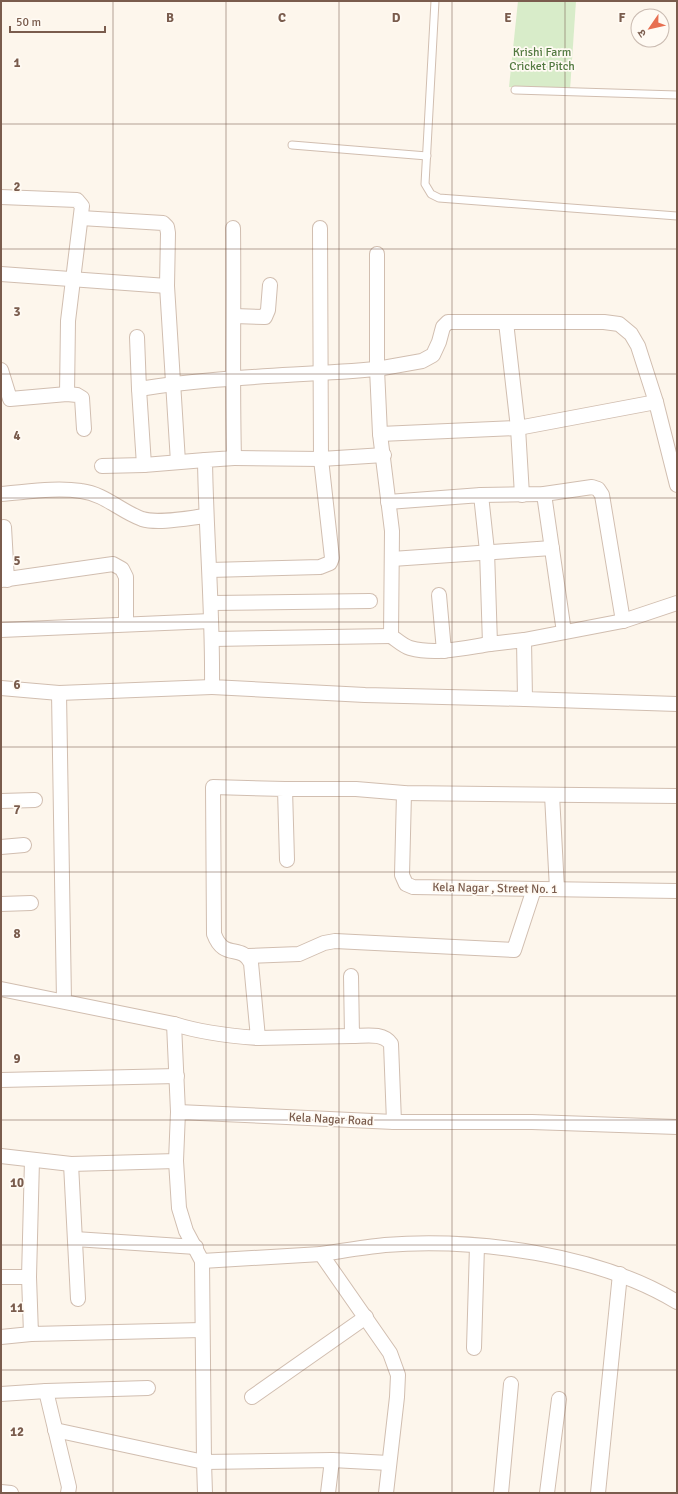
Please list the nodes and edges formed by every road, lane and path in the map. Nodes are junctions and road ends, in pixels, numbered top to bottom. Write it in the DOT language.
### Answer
graph roads {
  1 [pos="435,1"];
  2 [pos="514,90"];
  3 [pos="677,95"];
  4 [pos="292,145"];
  5 [pos="427,156"];
  6 [pos="1,196"];
  7 [pos="677,216"];
  8 [pos="81,218"];
  9 [pos="233,228"];
  10 [pos="320,228"];
  11 [pos="377,254"];
  12 [pos="1,274"];
  13 [pos="72,279"];
  14 [pos="270,285"];
  15 [pos="167,286"];
  16 [pos="234,316"];
  17 [pos="506,322"];
  18 [pos="137,337"];
  19 [pos="376,369"];
  20 [pos="1,370"];
  21 [pos="320,374"];
  22 [pos="232,378"];
  23 [pos="174,384"];
  24 [pos="139,389"];
  25 [pos="68,394"];
  26 [pos="5,400"];
  27 [pos="656,402"];
  28 [pos="518,428"];
  29 [pos="84,429"];
  30 [pos="380,434"];
  31 [pos="384,455"];
  32 [pos="234,458"];
  33 [pos="321,459"];
  34 [pos="205,460"];
  35 [pos="178,462"];
  36 [pos="144,465"];
  37 [pos="102,466"];
  38 [pos="677,485"];
  39 [pos="1,494"];
  40 [pos="544,494"];
  41 [pos="481,495"];
  42 [pos="522,495"];
  43 [pos="388,502"];
  44 [pos="206,516"];
  45 [pos="4,527"];
  46 [pos="552,548"];
  47 [pos="487,551"];
  48 [pos="392,559"];
  49 [pos="210,570"];
  50 [pos="4,580"];
  51 [pos="440,595"];
  52 [pos="370,601"];
  53 [pos="212,603"];
  54 [pos="677,604"];
  55 [pos="211,621"];
  56 [pos="623,621"];
  57 [pos="126,624"];
  58 [pos="1,630"];
  59 [pos="564,632"];
  60 [pos="392,636"];
  61 [pos="213,639"];
  62 [pos="524,640"];
  63 [pos="490,644"];
  64 [pos="444,651"];
  65 [pos="212,686"];
  66 [pos="1,688"];
  67 [pos="59,693"];
  68 [pos="525,699"];
  69 [pos="677,704"];
  70 [pos="285,789"];
  71 [pos="404,793"];
  72 [pos="552,794"];
  73 [pos="677,796"];
  74 [pos="34,800"];
  75 [pos="1,801"];
  76 [pos="24,845"];
  77 [pos="1,847"];
  78 [pos="287,860"];
  79 [pos="534,889"];
  80 [pos="557,889"];
  81 [pos="677,891"];
  82 [pos="31,903"];
  83 [pos="1,904"];
  84 [pos="248,956"];
  85 [pos="351,976"];
  86 [pos="1,989"];
  87 [pos="64,1001"];
  88 [pos="174,1024"];
  89 [pos="352,1036"];
  90 [pos="258,1038"];
  91 [pos="177,1076"];
  92 [pos="1,1080"];
  93 [pos="178,1112"];
  94 [pos="394,1122"];
  95 [pos="677,1127"];
  96 [pos="1,1156"];
  97 [pos="32,1160"];
  98 [pos="176,1161"];
  99 [pos="70,1164"];
  100 [pos="74,1239"];
  101 [pos="477,1246"];
  102 [pos="196,1247"];
  103 [pos="321,1254"];
  104 [pos="202,1261"];
  105 [pos="620,1274"];
  106 [pos="1,1277"];
  107 [pos="29,1277"];
  108 [pos="78,1299"];
  109 [pos="672,1299"];
  110 [pos="366,1317"];
  111 [pos="202,1330"];
  112 [pos="31,1334"];
  113 [pos="1,1337"];
  114 [pos="474,1348"];
  115 [pos="510,1384"];
  116 [pos="148,1388"];
  117 [pos="46,1391"];
  118 [pos="1,1394"];
  119 [pos="252,1397"];
  120 [pos="559,1399"];
  121 [pos="55,1430"];
  122 [pos="332,1460"];
  123 [pos="204,1462"];
  124 [pos="389,1463"];
  125 [pos="1,1492"];
  126 [pos="11,1493"];
  127 [pos="68,1493"];
  128 [pos="204,1493"];
  129 [pos="328,1493"];
  130 [pos="386,1493"];
  131 [pos="502,1493"];
  132 [pos="546,1493"];
  133 [pos="598,1493"];
  1 -- 5 [label="lane"];
  2 -- 3 [label="lane"];
  4 -- 5 [label="lane"];
  5 -- 7 [label="lane"];
  6 -- 8 [label="street"];
  8 -- 13 [label="street"];
  8 -- 15 [label="street"];
  9 -- 16 [label="street"];
  10 -- 21 [label="street"];
  11 -- 19 [label="street"];
  12 -- 13 [label="street"];
  13 -- 15 [label="street"];
  13 -- 25 [label="street"];
  14 -- 16 [label="street"];
  15 -- 23 [label="street"];
  16 -- 22 [label="street"];
  17 -- 19 [label="street"];
  17 -- 27 [label="street"];
  17 -- 28 [label="street"];
  18 -- 24 [label="street"];
  19 -- 21 [label="street"];
  19 -- 30 [label="street"];
  20 -- 26 [label="street"];
  21 -- 22 [label="street"];
  21 -- 33 [label="street"];
  22 -- 23 [label="street"];
  22 -- 32 [label="street"];
  23 -- 24 [label="street"];
  23 -- 35 [label="street"];
  24 -- 36 [label="street"];
  25 -- 26 [label="street"];
  25 -- 29 [label="street"];
  27 -- 28 [label="street"];
  27 -- 38 [label="street"];
  28 -- 30 [label="street"];
  28 -- 42 [label="street"];
  30 -- 31 [label="street"];
  31 -- 33 [label="street"];
  31 -- 43 [label="street"];
  32 -- 33 [label="street"];
  32 -- 34 [label="street"];
  33 -- 49 [label="street"];
  34 -- 35 [label="street"];
  34 -- 44 [label="street"];
  35 -- 36 [label="street"];
  36 -- 37 [label="street"];
  39 -- 44 [label="street"];
  40 -- 42 [label="street"];
  40 -- 46 [label="street"];
  40 -- 56 [label="street"];
  41 -- 42 [label="street"];
  41 -- 43 [label="street"];
  41 -- 47 [label="street"];
  43 -- 48 [label="street"];
  44 -- 49 [label="street"];
  45 -- 50 [label="street"];
  46 -- 47 [label="street"];
  46 -- 59 [label="street"];
  47 -- 48 [label="street"];
  47 -- 63 [label="street"];
  48 -- 60 [label="street"];
  49 -- 53 [label="street"];
  50 -- 57 [label="street"];
  51 -- 64 [label="street"];
  52 -- 53 [label="street"];
  53 -- 55 [label="street"];
  54 -- 56 [label="street"];
  55 -- 57 [label="street"];
  55 -- 61 [label="street"];
  56 -- 59 [label="street"];
  57 -- 58 [label="street"];
  59 -- 62 [label="street"];
  60 -- 61 [label="street"];
  60 -- 64 [label="street"];
  61 -- 65 [label="street"];
  62 -- 63 [label="street"];
  62 -- 68 [label="street"];
  63 -- 64 [label="street"];
  65 -- 67 [label="street"];
  65 -- 68 [label="street"];
  66 -- 67 [label="street"];
  67 -- 87 [label="street"];
  68 -- 69 [label="street"];
  70 -- 71 [label="street"];
  70 -- 78 [label="street"];
  70 -- 84 [label="street"];
  71 -- 72 [label="street"];
  71 -- 79 [label="street, Kela Nagar , Street No. 1"];
  72 -- 73 [label="street"];
  72 -- 80 [label="street"];
  74 -- 75 [label="street"];
  76 -- 77 [label="street"];
  79 -- 80 [label="street, Kela Nagar , Street No. 1"];
  79 -- 84 [label="street"];
  80 -- 81 [label="street, Kela Nagar , Street No. 1"];
  82 -- 83 [label="street"];
  84 -- 90 [label="street"];
  85 -- 89 [label="street"];
  86 -- 87 [label="street"];
  87 -- 88 [label="street"];
  88 -- 90 [label="street"];
  88 -- 91 [label="street"];
  89 -- 90 [label="street"];
  89 -- 94 [label="street"];
  91 -- 92 [label="street"];
  91 -- 93 [label="street"];
  93 -- 94 [label="street, Kela Nagar Road"];
  93 -- 98 [label="street"];
  94 -- 95 [label="street, Kela Nagar Road"];
  96 -- 97 [label="street"];
  97 -- 99 [label="street"];
  97 -- 107 [label="street"];
  98 -- 99 [label="street"];
  98 -- 102 [label="street"];
  99 -- 100 [label="street"];
  100 -- 102 [label="street"];
  100 -- 108 [label="street"];
  101 -- 103 [label="street"];
  101 -- 105 [label="street"];
  101 -- 114 [label="street"];
  102 -- 104 [label="street"];
  103 -- 104 [label="street"];
  103 -- 110 [label="street"];
  104 -- 111 [label="street"];
  105 -- 109 [label="street"];
  105 -- 133 [label="street"];
  106 -- 107 [label="street"];
  107 -- 112 [label="street"];
  110 -- 119 [label="street"];
  110 -- 124 [label="street"];
  111 -- 112 [label="street"];
  111 -- 123 [label="street"];
  112 -- 113 [label="street"];
  115 -- 131 [label="street"];
  116 -- 117 [label="street"];
  117 -- 118 [label="street"];
  117 -- 121 [label="street"];
  120 -- 132 [label="street"];
  121 -- 123 [label="street"];
  121 -- 127 [label="street"];
  122 -- 123 [label="street"];
  122 -- 124 [label="street"];
  122 -- 129 [label="street"];
  123 -- 128 [label="street"];
  124 -- 130 [label="street"];
  125 -- 126 [label="street"];
}
